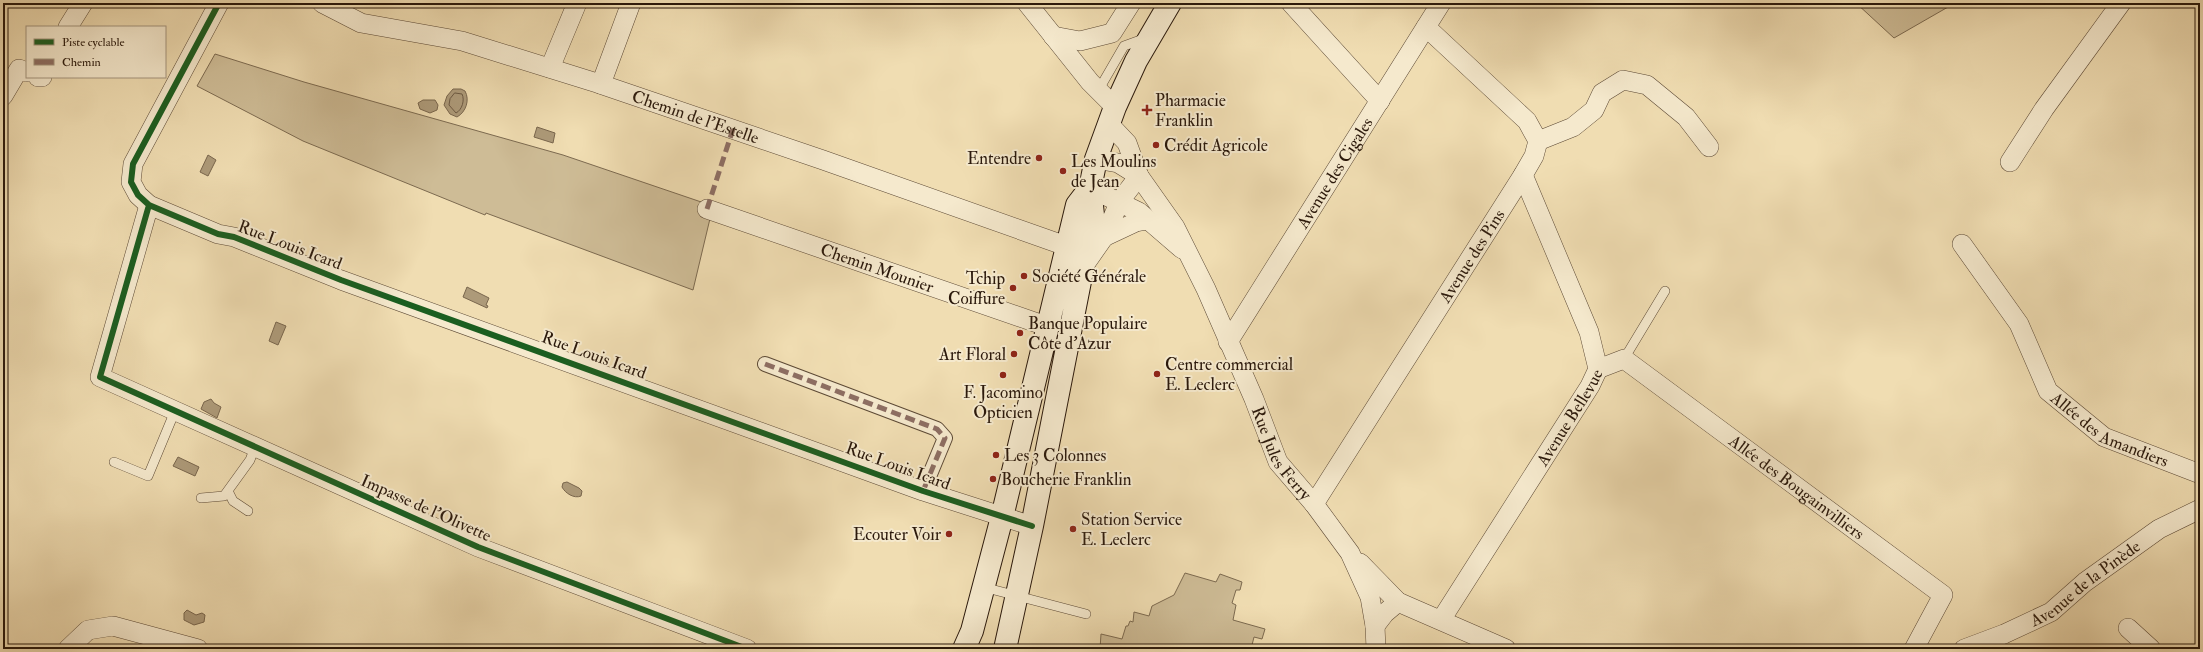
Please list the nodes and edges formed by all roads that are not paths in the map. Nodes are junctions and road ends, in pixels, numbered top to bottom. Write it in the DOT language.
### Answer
graph roads {
  1 [pos="83,3"];
  2 [pos="220,3"];
  3 [pos="322,3"];
  4 [pos="577,3"];
  5 [pos="631,3"];
  6 [pos="1027,3"];
  7 [pos="1131,3"];
  8 [pos="1170,3"];
  9 [pos="1291,3"];
  10 [pos="1441,3"];
  11 [pos="2121,3"];
  12 [pos="69,26"];
  13 [pos="1426,27"];
  14 [pos="1054,36"];
  15 [pos="1151,36"];
  16 [pos="550,68"];
  17 [pos="26,72"];
  18 [pos="601,84"];
  19 [pos="1098,91"];
  20 [pos="3,96"];
  21 [pos="1380,101"];
  22 [pos="1113,116"];
  23 [pos="1538,141"];
  24 [pos="1709,146"];
  25 [pos="1096,159"];
  26 [pos="2010,162"];
  27 [pos="1523,175"];
  28 [pos="1138,176"];
  29 [pos="1090,188"];
  30 [pos="1120,201"];
  31 [pos="149,205"];
  32 [pos="707,209"];
  33 [pos="1147,220"];
  34 [pos="1104,237"];
  35 [pos="1962,244"];
  36 [pos="1066,246"];
  37 [pos="1187,253"];
  38 [pos="1082,269"];
  39 [pos="1665,291"];
  40 [pos="1046,326"];
  41 [pos="1228,342"];
  42 [pos="1624,359"];
  43 [pos="765,364"];
  44 [pos="1598,369"];
  45 [pos="175,411"];
  46 [pos="255,447"];
  47 [pos="114,462"];
  48 [pos="2200,474"];
  49 [pos="228,491"];
  50 [pos="924,491"];
  51 [pos="201,498"];
  52 [pos="1314,504"];
  53 [pos="2200,509"];
  54 [pos="248,511"];
  55 [pos="1002,517"];
  56 [pos="1032,526"];
  57 [pos="994,550"];
  58 [pos="1350,553"];
  59 [pos="1025,559"];
  60 [pos="983,587"];
  61 [pos="1016,596"];
  62 [pos="1398,602"];
  63 [pos="1086,614"];
  64 [pos="1441,620"];
  65 [pos="1375,626"];
  66 [pos="2128,628"];
  67 [pos="68,649"];
  68 [pos="198,649"];
  69 [pos="747,649"];
  70 [pos="964,649"];
  71 [pos="1005,649"];
  72 [pos="1376,649"];
  73 [pos="1506,649"];
  74 [pos="1914,649"];
  75 [pos="1964,649"];
  76 [pos="2151,649"];
  1 -- 12 [label="street"];
  2 -- 31 [label="street"];
  3 -- 16 [label="street, Chemin de l'Estelle"];
  4 -- 16 [label="street"];
  5 -- 18 [label="street"];
  6 -- 14 [label="street, Rue Jules Ferry"];
  7 -- 14 [label="street"];
  8 -- 15 [label="main road"];
  9 -- 21 [label="street"];
  10 -- 13 [label="street, Avenue des Cigales"];
  11 -- 26 [label="street"];
  13 -- 21 [label="street, Avenue des Cigales"];
  13 -- 23 [label="street"];
  14 -- 19 [label="street, Rue Jules Ferry"];
  15 -- 19 [label="lane"];
  15 -- 22 [label="main road"];
  16 -- 18 [label="street, Chemin de l'Estelle"];
  17 -- 20 [label="street"];
  18 -- 36 [label="street, Chemin de l'Estelle"];
  19 -- 22 [label="street, Rue Jules Ferry"];
  21 -- 41 [label="street, Avenue des Cigales"];
  22 -- 25 [label="main road"];
  22 -- 28 [label="street, Rue Jules Ferry"];
  23 -- 24 [label="street"];
  23 -- 27 [label="street, Avenue des Pins"];
  25 -- 28 [label="street, Rue Jules Ferry"];
  25 -- 29 [label="main road"];
  27 -- 44 [label="street, Avenue Bellevue"];
  27 -- 52 [label="street, Avenue des Pins"];
  28 -- 30 [label="street"];
  28 -- 37 [label="street, Rue Jules Ferry"];
  29 -- 30 [label="street, Rue Jules Ferry"];
  29 -- 36 [label="main road"];
  29 -- 38 [label="main road"];
  30 -- 33 [label="street, Rue Jules Ferry"];
  30 -- 34 [label="street"];
  31 -- 45 [label="street, Impasse de l'Olivette"];
  31 -- 50 [label="street, Rue Louis Icard"];
  32 -- 40 [label="street, Chemin Mounier"];
  33 -- 34 [label="street"];
  33 -- 37 [label="street, Rue Jules Ferry"];
  34 -- 38 [label="street"];
  35 -- 48 [label="street, Allée des Amandiers"];
  36 -- 40 [label="main road"];
  37 -- 41 [label="street, Rue Jules Ferry"];
  38 -- 56 [label="main road"];
  39 -- 42 [label="lane"];
  40 -- 55 [label="main road"];
  41 -- 52 [label="street, Rue Jules Ferry"];
  42 -- 44 [label="street"];
  42 -- 74 [label="street, Allée des Bougainvilliers"];
  43 -- 50 [label="street"];
  44 -- 64 [label="street, Avenue Bellevue"];
  45 -- 46 [label="street, Impasse de l'Olivette"];
  45 -- 47 [label="lane"];
  46 -- 49 [label="lane"];
  46 -- 69 [label="street, Impasse de l'Olivette"];
  49 -- 51 [label="lane"];
  49 -- 54 [label="lane"];
  50 -- 55 [label="street, Rue Louis Icard"];
  52 -- 58 [label="street, Rue Jules Ferry"];
  53 -- 75 [label="street, Avenue de la Pinède"];
  55 -- 56 [label="street, Rue Louis Icard"];
  55 -- 57 [label="main road"];
  56 -- 59 [label="main road"];
  57 -- 59 [label="main road"];
  57 -- 60 [label="main road"];
  58 -- 62 [label="street"];
  58 -- 65 [label="street, Rue Jules Ferry"];
  59 -- 61 [label="main road"];
  60 -- 61 [label="lane"];
  60 -- 70 [label="main road"];
  61 -- 63 [label="lane"];
  61 -- 71 [label="main road"];
  62 -- 64 [label="street"];
  62 -- 65 [label="street"];
  64 -- 73 [label="street"];
  65 -- 72 [label="street, Rue Jules Ferry"];
  66 -- 76 [label="street"];
  67 -- 68 [label="street"];
}
